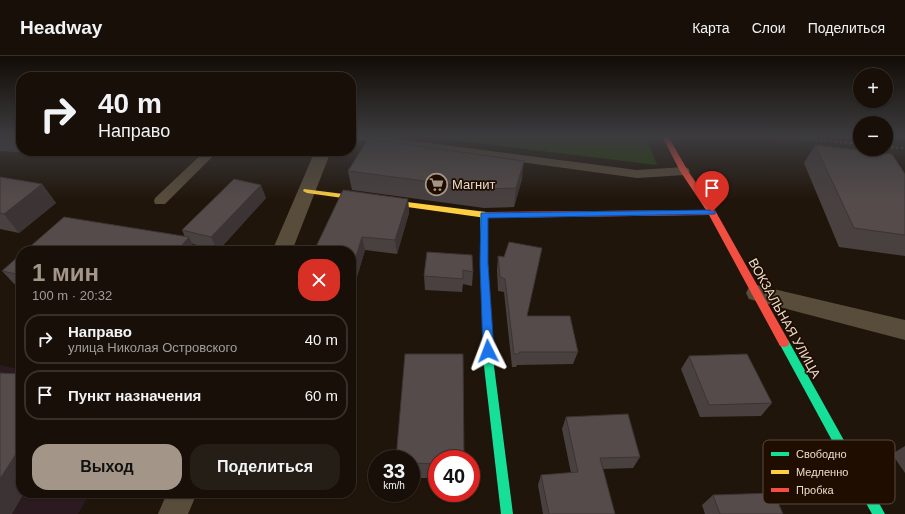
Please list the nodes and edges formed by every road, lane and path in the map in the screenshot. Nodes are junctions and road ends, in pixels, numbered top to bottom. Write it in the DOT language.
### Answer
graph roads {
  1 [pos="205,157"];
  2 [pos="321,157"];
  3 [pos="513,157"];
  4 [pos="677,157"];
  5 [pos="684,171"];
  6 [pos="307,192"];
  7 [pos="160,201"];
  8 [pos="712,212"];
  9 [pos="484,215"];
  10 [pos="284,246"];
  11 [pos="757,293"];
  12 [pos="905,330"];
  13 [pos="837,440"];
  14 [pos="180,498"];
  15 [pos="874,504"];
  16 [pos="173,514"];
  17 [pos="507,514"];
  18 [pos="880,514"];
  1 -- 7 [label="lane"];
  2 -- 6 [label="street"];
  3 -- 5 [label="lane"];
  4 -- 5 [label="street, ВОКЗАЛЬНАЯ УЛИЦА"];
  5 -- 8 [label="street, ВОКЗАЛЬНАЯ УЛИЦА"];
  6 -- 9 [label="street"];
  6 -- 10 [label="street"];
  8 -- 9 [label="street"];
  8 -- 11 [label="street, ВОКЗАЛЬНАЯ УЛИЦА"];
  9 -- 17 [label="street"];
  11 -- 12 [label="street"];
  11 -- 13 [label="street, ВОКЗАЛЬНАЯ УЛИЦА"];
  14 -- 16 [label="street"];
  15 -- 18 [label="street, ВОКЗАЛЬНАЯ УЛИЦА"];
}
